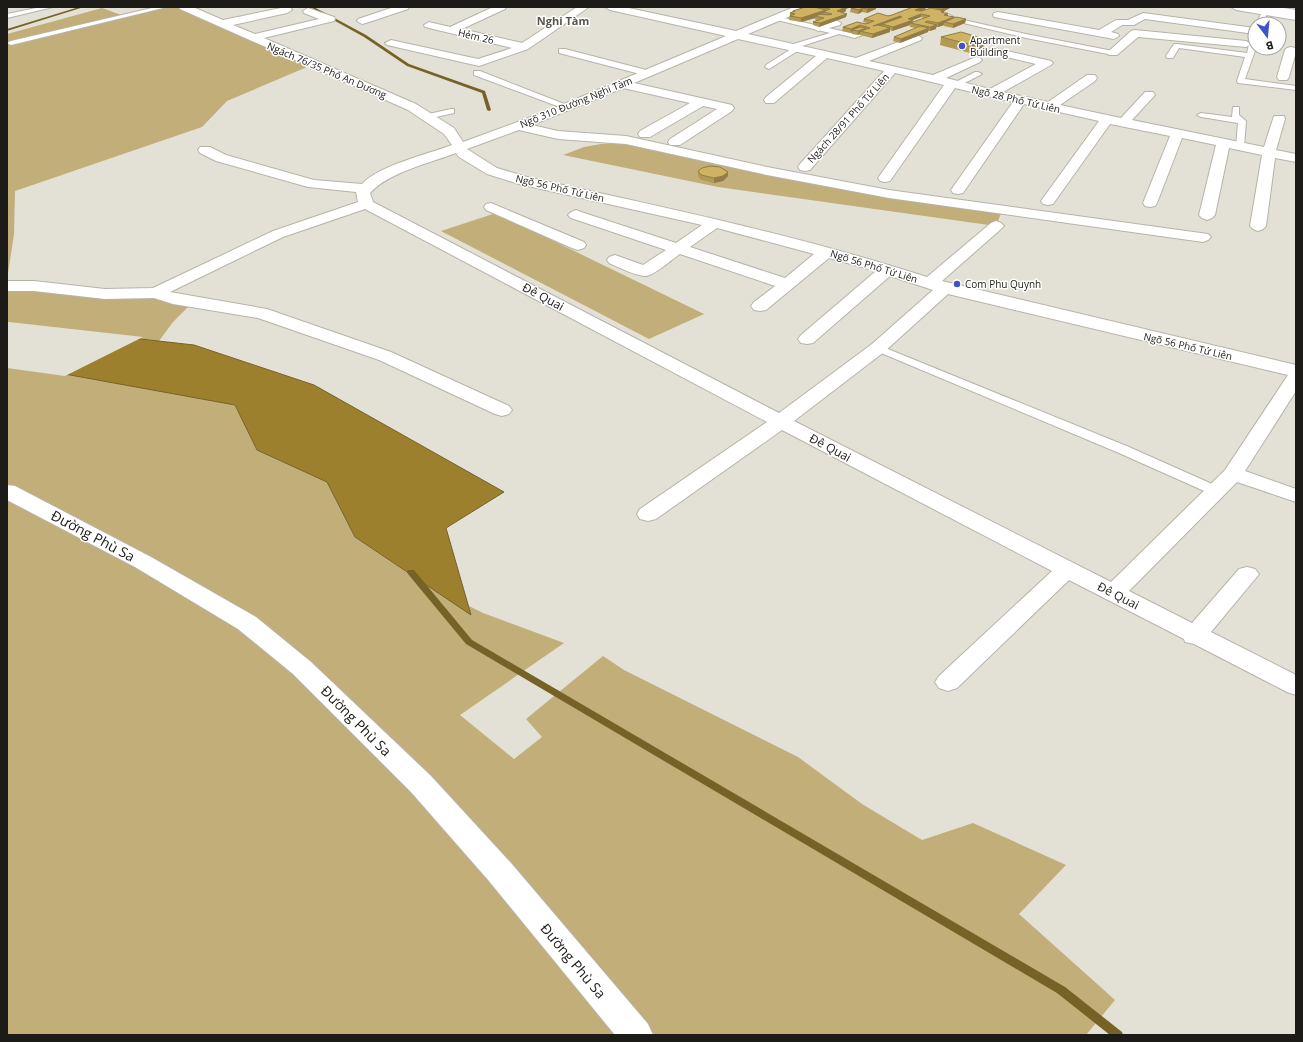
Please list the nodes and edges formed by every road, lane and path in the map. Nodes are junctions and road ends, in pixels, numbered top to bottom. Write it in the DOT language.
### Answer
graph roads {
  1 [pos="50,7"];
  2 [pos="164,7"];
  3 [pos="184,7"];
  4 [pos="404,7"];
  5 [pos="501,7"];
  6 [pos="584,7"];
  7 [pos="610,7"];
  8 [pos="803,7"];
  9 [pos="915,7"];
  10 [pos="1236,7"];
  11 [pos="1264,9"];
  12 [pos="286,10"];
  13 [pos="308,12"];
  14 [pos="1296,13"];
  15 [pos="998,15"];
  16 [pos="7,16"];
  17 [pos="1296,17"];
  18 [pos="775,18"];
  19 [pos="1082,21"];
  20 [pos="362,22"];
  21 [pos="221,24"];
  22 [pos="799,24"];
  23 [pos="429,25"];
  24 [pos="884,26"];
  25 [pos="836,28"];
  26 [pos="1071,28"];
  27 [pos="452,30"];
  28 [pos="1247,31"];
  29 [pos="738,34"];
  30 [pos="1100,34"];
  31 [pos="252,38"];
  32 [pos="917,38"];
  33 [pos="1128,39"];
  34 [pos="11,43"];
  35 [pos="391,43"];
  36 [pos="524,47"];
  37 [pos="794,48"];
  38 [pos="1247,48"];
  39 [pos="826,49"];
  40 [pos="1247,49"];
  41 [pos="1290,50"];
  42 [pos="562,51"];
  43 [pos="994,51"];
  44 [pos="1113,53"];
  45 [pos="1170,56"];
  46 [pos="1250,56"];
  47 [pos="976,60"];
  48 [pos="858,61"];
  49 [pos="929,64"];
  50 [pos="769,67"];
  51 [pos="892,69"];
  52 [pos="477,73"];
  53 [pos="647,73"];
  54 [pos="910,73"];
  55 [pos="978,74"];
  56 [pos="1283,76"];
  57 [pos="1091,78"];
  58 [pos="934,79"];
  59 [pos="621,84"];
  60 [pos="954,84"];
  61 [pos="1296,88"];
  62 [pos="992,93"];
  63 [pos="1149,95"];
  64 [pos="770,100"];
  65 [pos="1021,100"];
  66 [pos="702,102"];
  67 [pos="568,107"];
  68 [pos="1049,107"];
  69 [pos="1236,109"];
  70 [pos="451,111"];
  71 [pos="1202,115"];
  72 [pos="427,117"];
  73 [pos="1107,120"];
  74 [pos="1279,120"];
  75 [pos="1242,121"];
  76 [pos="1123,123"];
  77 [pos="517,126"];
  78 [pos="644,134"];
  79 [pos="1176,134"];
  80 [pos="675,142"];
  81 [pos="1223,143"];
  82 [pos="459,147"];
  83 [pos="1240,147"];
  84 [pos="205,150"];
  85 [pos="1269,152"];
  86 [pos="1296,158"];
  87 [pos="805,167"];
  88 [pos="885,178"];
  89 [pos="958,190"];
  90 [pos="366,196"];
  91 [pos="606,199"];
  92 [pos="1048,201"];
  93 [pos="1150,203"];
  94 [pos="491,207"];
  95 [pos="576,215"];
  96 [pos="1207,215"];
  97 [pos="715,223"];
  98 [pos="996,226"];
  99 [pos="1258,226"];
  100 [pos="540,229"];
  101 [pos="1203,236"];
  102 [pos="578,245"];
  103 [pos="677,248"];
  104 [pos="827,252"];
  105 [pos="615,260"];
  106 [pos="888,269"];
  107 [pos="787,284"];
  108 [pos="7,286"];
  109 [pos="938,286"];
  110 [pos="156,293"];
  111 [pos="760,306"];
  112 [pos="807,339"];
  113 [pos="878,348"];
  114 [pos="1296,371"];
  115 [pos="1296,376"];
  116 [pos="502,410"];
  117 [pos="780,422"];
  118 [pos="1233,474"];
  119 [pos="7,490"];
  120 [pos="1216,491"];
  121 [pos="1296,496"];
  122 [pos="648,514"];
  123 [pos="1066,570"];
  124 [pos="1247,574"];
  125 [pos="1113,594"];
  126 [pos="1194,636"];
  127 [pos="948,682"];
  128 [pos="1296,686"];
  129 [pos="636,1035"];
  1 -- 16 [label="lane"];
  2 -- 34 [label="lane"];
  3 -- 21 [label="street, Ngách 76/35 Phố An Dương"];
  4 -- 20 [label="street"];
  5 -- 27 [label="street"];
  6 -- 36 [label="street"];
  7 -- 29 [label="street, Ngõ 28 Phố Tứ Liên"];
  8 -- 18 [label="street, Ngõ 310 Đường Nghi Tàm"];
  9 -- 44 [label="lane"];
  10 -- 11 [label="street"];
  11 -- 14 [label="street"];
  11 -- 17 [label="street"];
  12 -- 21 [label="street"];
  13 -- 31 [label="street"];
  15 -- 26 [label="street"];
  18 -- 22 [label="lane"];
  18 -- 29 [label="street, Ngõ 310 Đường Nghi Tàm"];
  19 -- 26 [label="street"];
  21 -- 31 [label="street, Ngách 76/35 Phố An Dương"];
  22 -- 25 [label="street"];
  23 -- 27 [label="street, Hẻm 26"];
  24 -- 25 [label="lane"];
  25 -- 37 [label="lane"];
  26 -- 30 [label="street"];
  27 -- 36 [label="street, Hẻm 26"];
  28 -- 30 [label="street"];
  29 -- 37 [label="street, Ngõ 28 Phố Tứ Liên"];
  29 -- 53 [label="street, Ngõ 310 Đường Nghi Tàm"];
  30 -- 33 [label="street"];
  31 -- 72 [label="street, Ngách 76/35 Phố An Dương"];
  32 -- 48 [label="street"];
  33 -- 38 [label="street"];
  33 -- 44 [label="street"];
  35 -- 36 [label="street"];
  37 -- 39 [label="street, Ngõ 28 Phố Tứ Liên"];
  37 -- 50 [label="lane"];
  39 -- 48 [label="street, Ngõ 28 Phố Tứ Liên"];
  39 -- 64 [label="street"];
  40 -- 45 [label="lane"];
  41 -- 56 [label="street"];
  42 -- 53 [label="lane"];
  43 -- 62 [label="street"];
  46 -- 61 [label="lane"];
  47 -- 58 [label="street"];
  48 -- 51 [label="street, Ngõ 28 Phố Tứ Liên"];
  49 -- 54 [label="street"];
  51 -- 54 [label="street, Ngõ 28 Phố Tứ Liên"];
  51 -- 87 [label="street, Ngách 28/91 Phố Tứ Liên"];
  52 -- 67 [label="lane"];
  53 -- 59 [label="street, Ngõ 310 Đường Nghi Tàm"];
  54 -- 58 [label="street, Ngõ 28 Phố Tứ Liên"];
  55 -- 60 [label="lane"];
  57 -- 68 [label="street"];
  58 -- 60 [label="street, Ngõ 28 Phố Tứ Liên"];
  59 -- 66 [label="street"];
  59 -- 67 [label="street, Ngõ 310 Đường Nghi Tàm"];
  60 -- 62 [label="street, Ngõ 28 Phố Tứ Liên"];
  60 -- 88 [label="street"];
  62 -- 65 [label="street, Ngõ 28 Phố Tứ Liên"];
  63 -- 76 [label="street"];
  65 -- 68 [label="street, Ngõ 28 Phố Tứ Liên"];
  65 -- 89 [label="street"];
  66 -- 78 [label="street"];
  66 -- 80 [label="street"];
  67 -- 77 [label="street, Ngõ 310 Đường Nghi Tàm"];
  68 -- 73 [label="street, Ngõ 28 Phố Tứ Liên"];
  69 -- 75 [label="lane"];
  70 -- 72 [label="lane"];
  71 -- 75 [label="lane"];
  72 -- 82 [label="street, Ngách 76/35 Phố An Dương"];
  73 -- 76 [label="street, Ngõ 28 Phố Tứ Liên"];
  73 -- 92 [label="street"];
  74 -- 85 [label="street"];
  75 -- 83 [label="lane"];
  76 -- 79 [label="street, Ngõ 28 Phố Tứ Liên"];
  77 -- 82 [label="street, Ngõ 310 Đường Nghi Tàm"];
  77 -- 101 [label="street"];
  79 -- 81 [label="street, Ngõ 28 Phố Tứ Liên"];
  79 -- 93 [label="street"];
  81 -- 83 [label="street, Ngõ 28 Phố Tứ Liên"];
  81 -- 96 [label="street"];
  82 -- 90 [label="street, Ngõ 310 Đường Nghi Tàm"];
  82 -- 91 [label="street, Ngõ 56 Phố Tứ Liên"];
  83 -- 85 [label="street, Ngõ 28 Phố Tứ Liên"];
  84 -- 90 [label="street"];
  85 -- 86 [label="street, Ngõ 28 Phố Tứ Liên"];
  85 -- 99 [label="street"];
  90 -- 110 [label="street, Ngõ 310 Đường Nghi Tàm"];
  90 -- 117 [label="street, Đê Quai"];
  91 -- 95 [label="street"];
  91 -- 97 [label="street, Ngõ 56 Phố Tứ Liên"];
  94 -- 100 [label="street"];
  95 -- 100 [label="street"];
  95 -- 103 [label="street"];
  97 -- 103 [label="street"];
  97 -- 104 [label="street, Ngõ 56 Phố Tứ Liên"];
  98 -- 109 [label="street"];
  100 -- 102 [label="street"];
  103 -- 105 [label="street"];
  103 -- 107 [label="street"];
  104 -- 106 [label="street, Ngõ 56 Phố Tứ Liên"];
  104 -- 107 [label="street"];
  106 -- 109 [label="street, Ngõ 56 Phố Tứ Liên"];
  106 -- 112 [label="street"];
  107 -- 111 [label="street"];
  108 -- 110 [label="street"];
  109 -- 113 [label="street"];
  109 -- 114 [label="street, Ngõ 56 Phố Tứ Liên"];
  110 -- 116 [label="street"];
  113 -- 117 [label="street"];
  113 -- 120 [label="lane"];
  115 -- 118 [label="street"];
  117 -- 122 [label="street"];
  117 -- 123 [label="street, Đê Quai"];
  118 -- 120 [label="street"];
  118 -- 121 [label="street"];
  119 -- 129 [label="street, Đường Phù Sa"];
  120 -- 125 [label="street"];
  123 -- 125 [label="street, Đê Quai"];
  123 -- 127 [label="street"];
  124 -- 126 [label="street"];
  125 -- 126 [label="street, Đê Quai"];
  126 -- 128 [label="street, Đê Quai"];
}
